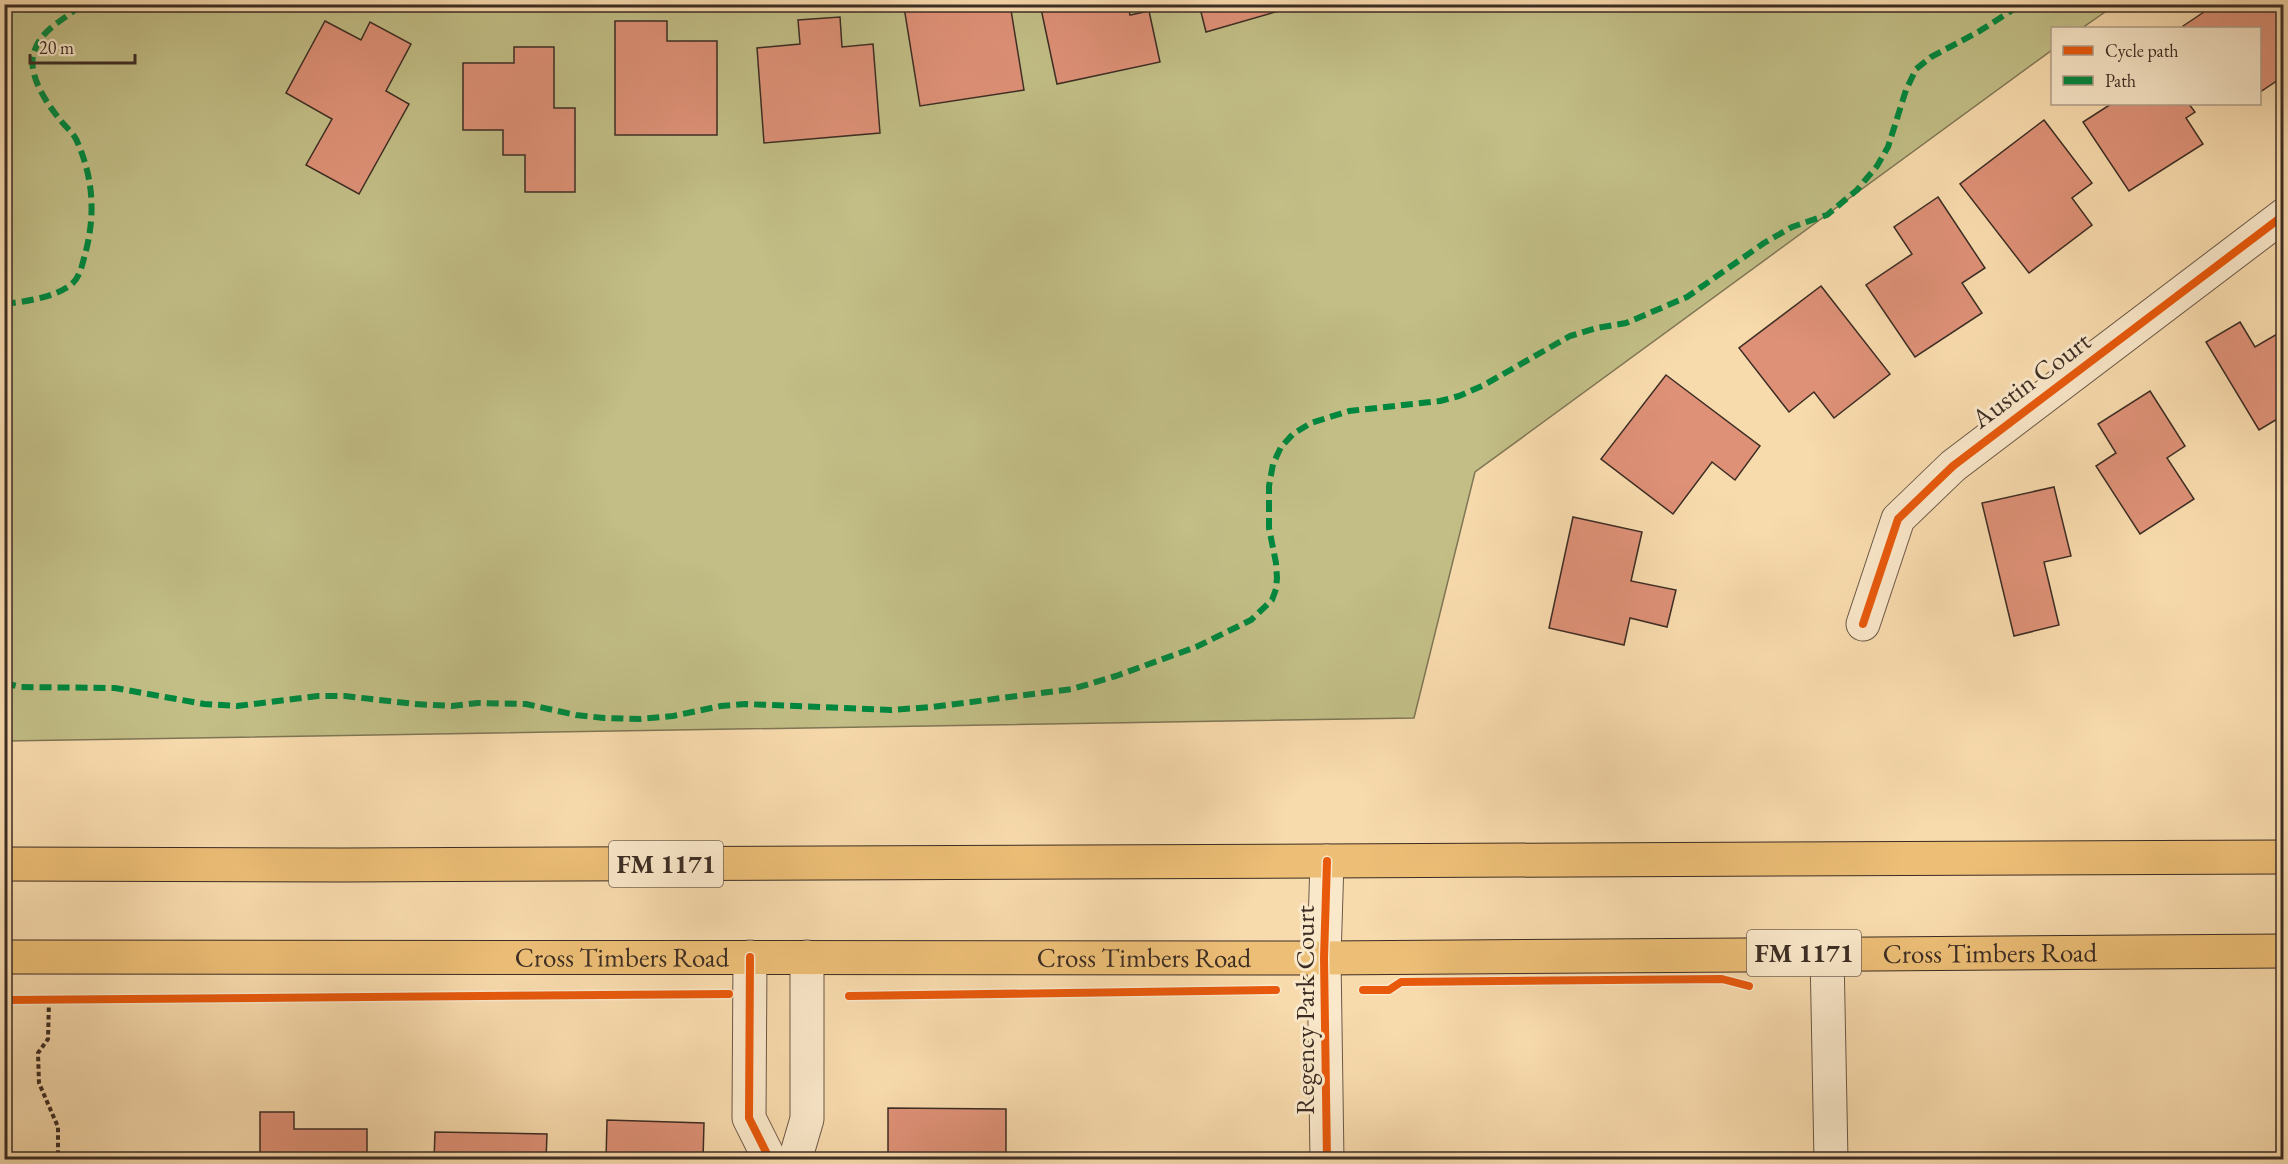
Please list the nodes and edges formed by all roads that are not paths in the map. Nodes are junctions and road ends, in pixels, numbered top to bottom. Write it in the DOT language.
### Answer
graph roads {
  1 [pos="2283,215"];
  2 [pos="1863,624"];
  3 [pos="2283,857"];
  4 [pos="1327,861"];
  5 [pos="4,864"];
  6 [pos="2283,951"];
  7 [pos="1827,953"];
  8 [pos="4,957"];
  9 [pos="750,957"];
  10 [pos="807,957"];
  11 [pos="1324,958"];
  12 [pos="770,1160"];
  13 [pos="795,1160"];
  14 [pos="1326,1160"];
  15 [pos="1831,1160"];
  1 -- 2 [label="street, Austin Court"];
  3 -- 4 [label="main road, FM 1171"];
  4 -- 5 [label="main road, FM 1171"];
  4 -- 11 [label="street, Regency Park Court"];
  6 -- 7 [label="main road, Cross Timbers Road / FM 1171"];
  7 -- 11 [label="main road, Cross Timbers Road / FM 1171"];
  7 -- 15 [label="street"];
  8 -- 9 [label="main road, Cross Timbers Road / FM 1171"];
  9 -- 10 [label="main road, Cross Timbers Road / FM 1171"];
  9 -- 12 [label="street"];
  10 -- 11 [label="main road, Cross Timbers Road / FM 1171"];
  10 -- 13 [label="street"];
  11 -- 14 [label="street, Regency Park Court"];
}
